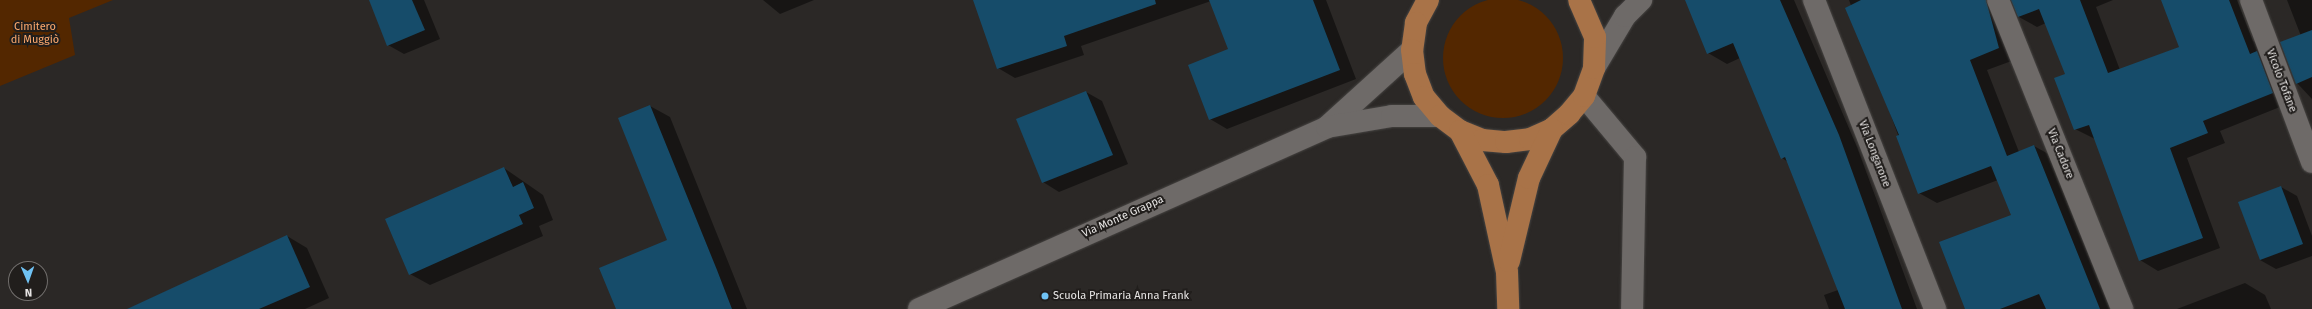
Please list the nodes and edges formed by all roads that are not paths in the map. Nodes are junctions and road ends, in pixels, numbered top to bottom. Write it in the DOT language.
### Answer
graph roads {
  1 [pos="1428,0"];
  2 [pos="1579,0"];
  3 [pos="1640,0"];
  4 [pos="1814,0"];
  5 [pos="1998,0"];
  6 [pos="2251,0"];
  7 [pos="1412,50"];
  8 [pos="1594,68"];
  9 [pos="1584,96"];
  10 [pos="1440,116"];
  11 [pos="1327,127"];
  12 [pos="1552,129"];
  13 [pos="1460,131"];
  14 [pos="2312,162"];
  15 [pos="1507,272"];
  16 [pos="919,309"];
  17 [pos="1508,309"];
  18 [pos="1632,309"];
  19 [pos="1935,309"];
  20 [pos="2122,309"];
  1 -- 7 [label="main road"];
  2 -- 8 [label="main road"];
  3 -- 8 [label="street"];
  4 -- 19 [label="street, Via Longarone"];
  5 -- 20 [label="street, Via Cadore"];
  6 -- 14 [label="street, Vicolo Tofane"];
  7 -- 10 [label="main road"];
  7 -- 11 [label="street, Via Monte Grappa"];
  8 -- 9 [label="main road"];
  9 -- 12 [label="main road"];
  9 -- 18 [label="street"];
  10 -- 11 [label="street, Via Monte Grappa"];
  10 -- 13 [label="main road"];
  11 -- 16 [label="street, Via Monte Grappa"];
  12 -- 13 [label="main road"];
  12 -- 15 [label="main road"];
  13 -- 15 [label="main road"];
  15 -- 17 [label="main road"];
}
